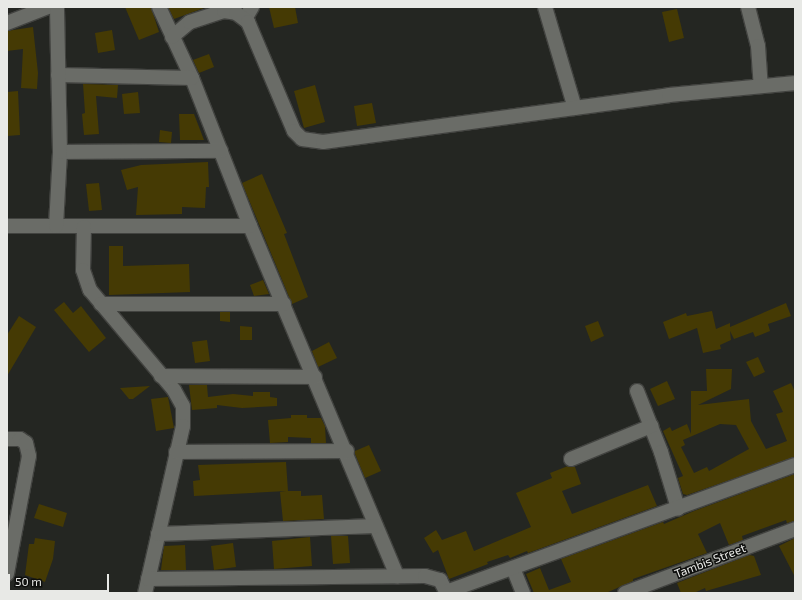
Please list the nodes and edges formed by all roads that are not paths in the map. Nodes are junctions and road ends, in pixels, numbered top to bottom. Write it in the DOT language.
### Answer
graph roads {
  1 [pos="48,7"];
  2 [pos="57,7"];
  3 [pos="159,7"];
  4 [pos="252,7"];
  5 [pos="545,7"];
  6 [pos="748,7"];
  7 [pos="245,19"];
  8 [pos="7,23"];
  9 [pos="172,37"];
  10 [pos="58,75"];
  11 [pos="192,78"];
  12 [pos="795,83"];
  13 [pos="761,85"];
  14 [pos="575,108"];
  15 [pos="221,151"];
  16 [pos="60,152"];
  17 [pos="7,226"];
  18 [pos="56,226"];
  19 [pos="250,226"];
  20 [pos="84,227"];
  21 [pos="101,304"];
  22 [pos="284,304"];
  23 [pos="161,376"];
  24 [pos="315,377"];
  25 [pos="636,391"];
  26 [pos="651,426"];
  27 [pos="7,439"];
  28 [pos="347,451"];
  29 [pos="176,452"];
  30 [pos="571,459"];
  31 [pos="795,465"];
  32 [pos="678,508"];
  33 [pos="376,526"];
  34 [pos="795,530"];
  35 [pos="158,534"];
  36 [pos="513,568"];
  37 [pos="7,574"];
  38 [pos="397,576"];
  39 [pos="148,579"];
  40 [pos="446,592"];
  41 [pos="145,593"];
  42 [pos="523,593"];
  43 [pos="625,593"];
  1 -- 8 [label="street"];
  2 -- 10 [label="street"];
  3 -- 9 [label="street"];
  4 -- 7 [label="street"];
  5 -- 14 [label="street"];
  6 -- 13 [label="street"];
  7 -- 9 [label="street"];
  7 -- 14 [label="street"];
  9 -- 11 [label="street"];
  10 -- 11 [label="street"];
  10 -- 16 [label="street"];
  11 -- 15 [label="street"];
  12 -- 13 [label="street"];
  13 -- 14 [label="street"];
  15 -- 16 [label="street"];
  15 -- 19 [label="street"];
  16 -- 18 [label="street"];
  17 -- 18 [label="street"];
  18 -- 20 [label="street"];
  19 -- 20 [label="street"];
  19 -- 22 [label="street"];
  20 -- 21 [label="street"];
  21 -- 22 [label="street"];
  21 -- 23 [label="street"];
  22 -- 24 [label="street"];
  23 -- 24 [label="street"];
  23 -- 29 [label="street"];
  24 -- 28 [label="street"];
  25 -- 26 [label="street"];
  26 -- 30 [label="street"];
  26 -- 32 [label="street"];
  27 -- 37 [label="street"];
  28 -- 29 [label="street"];
  28 -- 33 [label="street"];
  29 -- 35 [label="street"];
  31 -- 32 [label="street"];
  32 -- 36 [label="street"];
  33 -- 35 [label="street"];
  33 -- 38 [label="street"];
  34 -- 43 [label="street, Tambis Street"];
  35 -- 39 [label="street"];
  36 -- 40 [label="street"];
  36 -- 42 [label="street"];
  38 -- 39 [label="street"];
  38 -- 40 [label="street"];
  39 -- 41 [label="street"];
}
